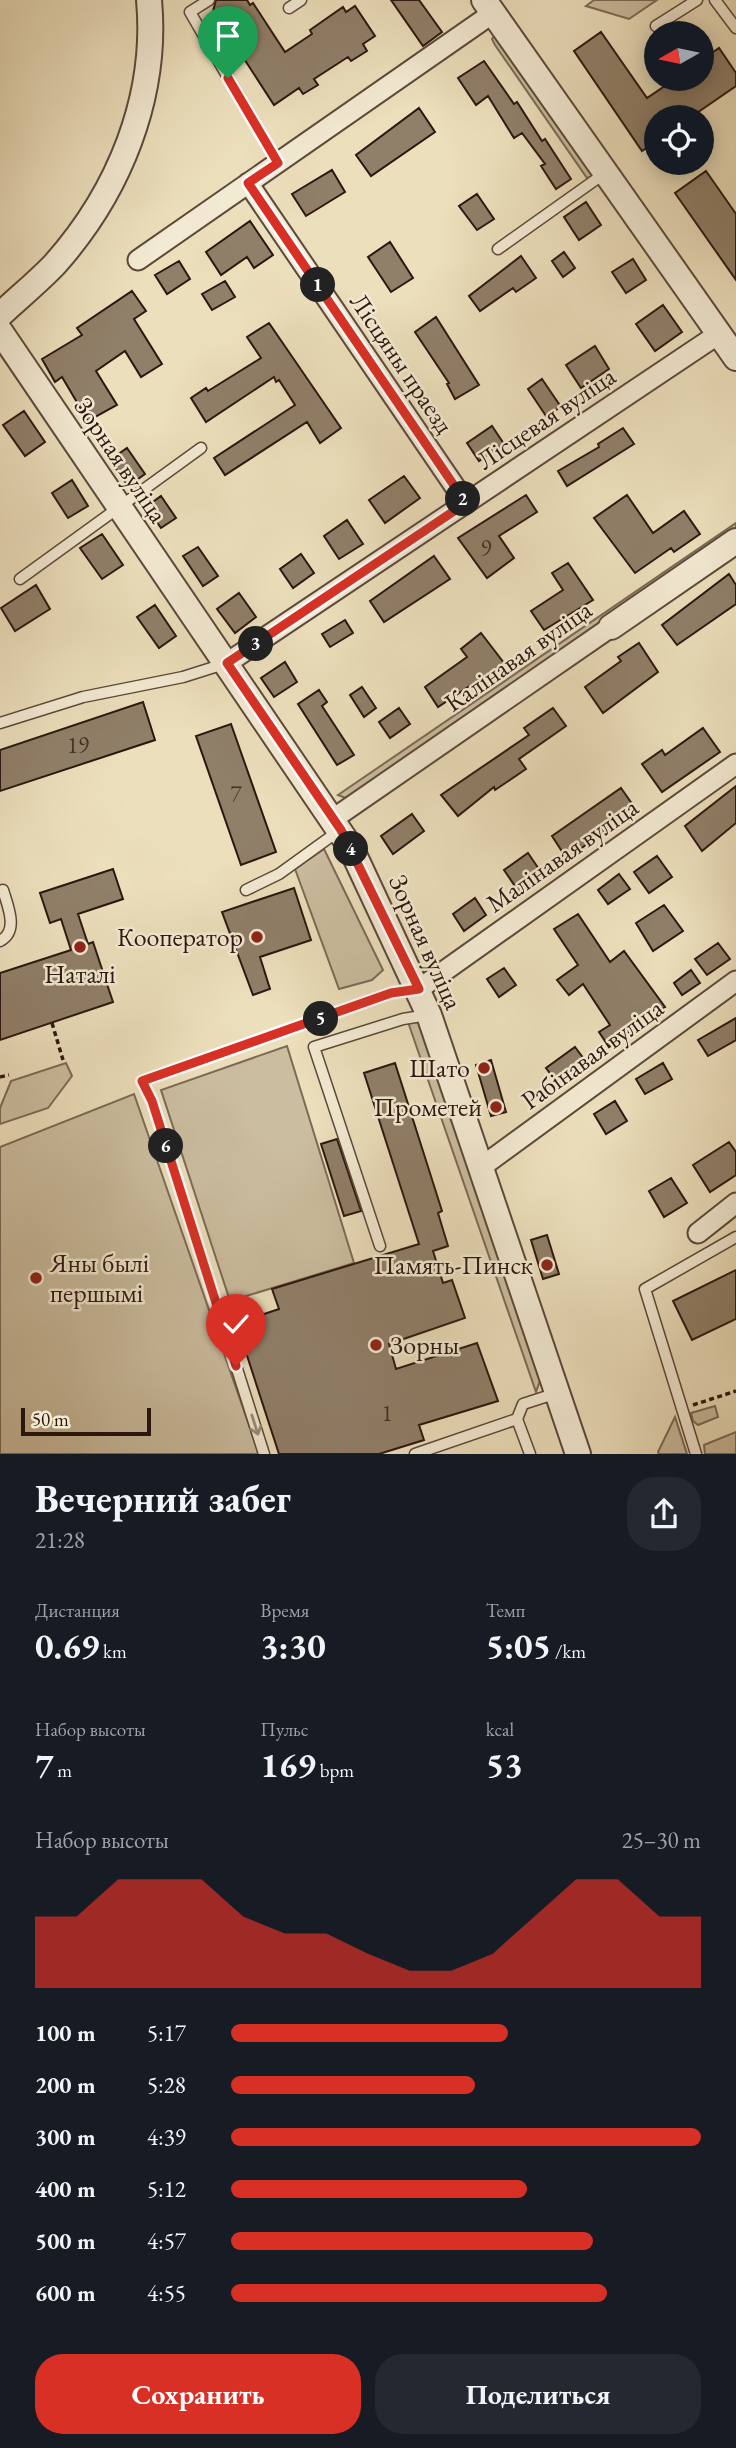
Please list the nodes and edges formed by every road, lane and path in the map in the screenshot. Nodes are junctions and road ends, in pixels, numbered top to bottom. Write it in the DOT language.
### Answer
graph roads {
  1 [pos="149,0"];
  2 [pos="209,0"];
  3 [pos="301,0"];
  4 [pos="697,0"];
  5 [pos="715,0"];
  6 [pos="489,7"];
  7 [pos="289,8"];
  8 [pos="664,21"];
  9 [pos="736,28"];
  10 [pos="278,163"];
  11 [pos="606,173"];
  12 [pos="248,183"];
  13 [pos="498,249"];
  14 [pos="138,260"];
  15 [pos="0,315"];
  16 [pos="0,331"];
  17 [pos="720,333"];
  18 [pos="736,358"];
  19 [pos="201,448"];
  20 [pos="466,503"];
  21 [pos="117,508"];
  22 [pos="736,541"];
  23 [pos="20,579"];
  24 [pos="611,627"];
  25 [pos="227,663"];
  26 [pos="0,723"];
  27 [pos="736,764"];
  28 [pos="337,825"];
  29 [pos="246,890"];
  30 [pos="0,891"];
  31 [pos="0,941"];
  32 [pos="736,981"];
  33 [pos="419,989"];
  34 [pos="429,1015"];
  35 [pos="52,1023"];
  36 [pos="63,1060"];
  37 [pos="9,1075"];
  38 [pos="0,1077"];
  39 [pos="480,1168"];
  40 [pos="736,1203"];
  41 [pos="698,1234"];
  42 [pos="736,1237"];
  43 [pos="380,1246"];
  44 [pos="736,1391"];
  45 [pos="557,1393"];
  46 [pos="681,1409"];
  47 [pos="517,1419"];
  48 [pos="264,1454"];
  49 [pos="415,1454"];
  50 [pos="530,1454"];
  51 [pos="578,1454"];
  52 [pos="696,1454"];
  1 -- 15 [label="street"];
  2 -- 10 [label="lane"];
  3 -- 7 [label="lane"];
  4 -- 8 [label="lane"];
  5 -- 9 [label="lane"];
  6 -- 10 [label="street"];
  6 -- 11 [label="street"];
  10 -- 12 [label="street"];
  11 -- 13 [label="lane"];
  11 -- 17 [label="street"];
  12 -- 14 [label="street"];
  12 -- 20 [label="street, Лісцяны праезд"];
  16 -- 21 [label="street, Зорная вуліца"];
  17 -- 18 [label="street"];
  17 -- 20 [label="street, Лісцевая вуліца"];
  19 -- 21 [label="lane"];
  20 -- 25 [label="street, Лісцевая вуліца"];
  21 -- 23 [label="lane"];
  21 -- 25 [label="street, Зорная вуліца"];
  22 -- 24 [label="street, Калінавая вуліца"];
  24 -- 28 [label="street, Калінавая вуліца"];
  25 -- 26 [label="lane"];
  25 -- 28 [label="street, Зорная вуліца"];
  27 -- 33 [label="street, Малінавая вуліца"];
  28 -- 29 [label="lane"];
  28 -- 33 [label="street, Зорная вуліца"];
  30 -- 31 [label="lane"];
  32 -- 39 [label="street, Рабінавая вуліца"];
  33 -- 34 [label="street, Зорная вуліца"];
  33 -- 48 [label="lane, one-way"];
  34 -- 39 [label="street, Зорная вуліца"];
  34 -- 43 [label="lane"];
  35 -- 36 [label="path"];
  37 -- 38 [label="path"];
  39 -- 45 [label="street, Зорная вуліца"];
  40 -- 41 [label="street"];
  42 -- 46 [label="lane"];
  44 -- 46 [label="path"];
  45 -- 47 [label="lane"];
  45 -- 51 [label="street, Зорная вуліца"];
  46 -- 52 [label="lane"];
  47 -- 49 [label="lane"];
  47 -- 50 [label="lane"];
}
